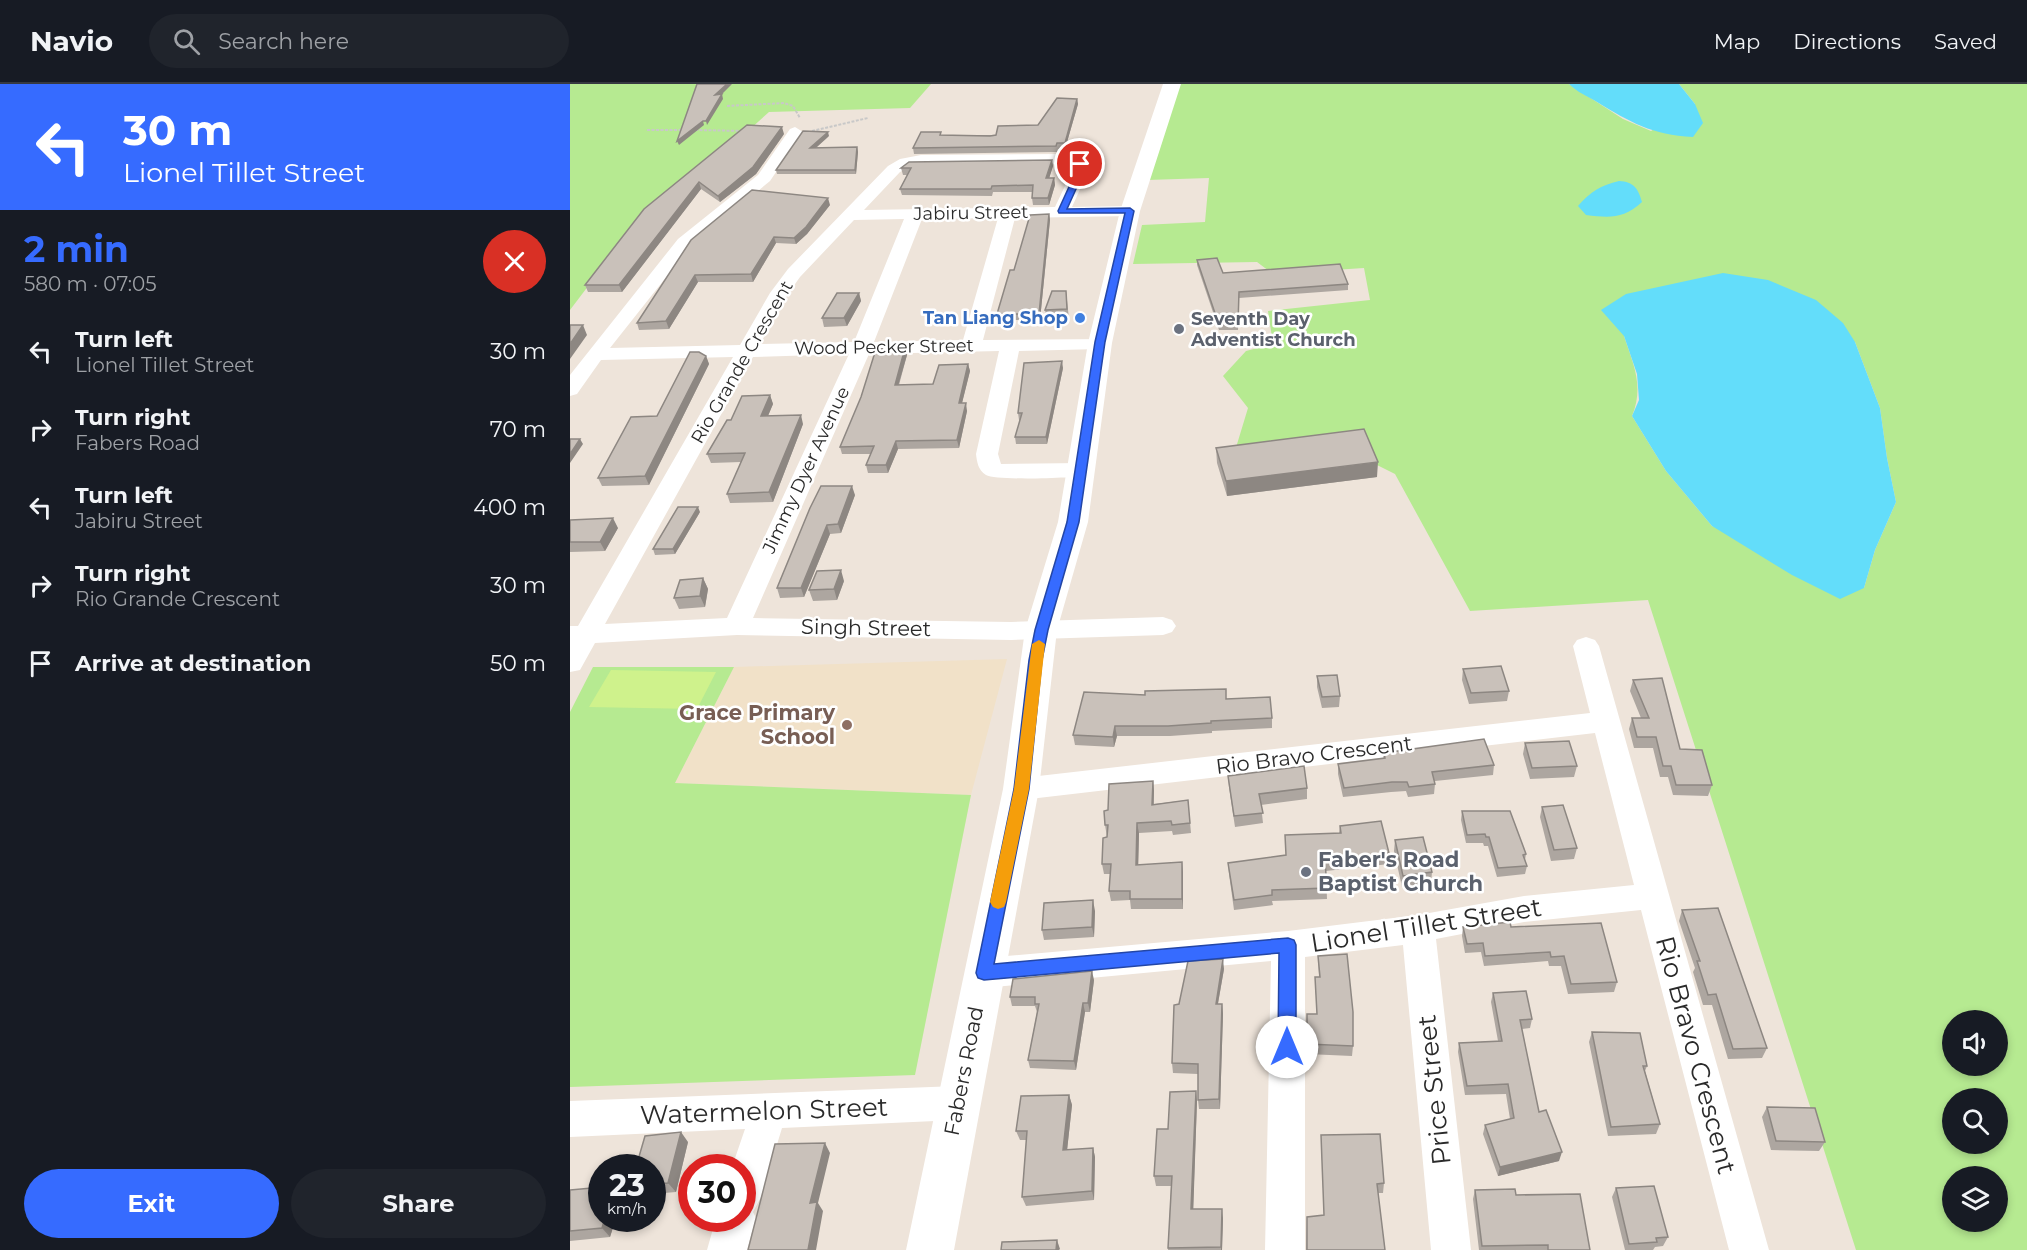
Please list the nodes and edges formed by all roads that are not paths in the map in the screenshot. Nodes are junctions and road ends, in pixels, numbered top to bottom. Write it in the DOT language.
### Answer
graph roads {
  1 [pos="1172,84"];
  2 [pos="795,132"];
  3 [pos="1062,211"];
  4 [pos="1130,211"];
  5 [pos="1008,213"];
  6 [pos="915,214"];
  7 [pos="849,215"];
  8 [pos="1100,342"];
  9 [pos="972,345"];
  10 [pos="1010,345"];
  11 [pos="862,348"];
  12 [pos="747,351"];
  13 [pos="595,354"];
  14 [pos="570,390"];
  15 [pos="1083,470"];
  16 [pos="737,626"];
  17 [pos="1163,626"];
  18 [pos="1041,630"];
  19 [pos="577,635"];
  20 [pos="1586,646"];
  21 [pos="570,663"];
  22 [pos="1606,721"];
  23 [pos="1021,789"];
  24 [pos="1653,896"];
  25 [pos="1418,929"];
  26 [pos="1288,945"];
  27 [pos="984,973"];
  28 [pos="957,1103"];
  29 [pos="769,1112"];
  30 [pos="570,1119"];
  31 [pos="756,1154"];
  32 [pos="732,1232"];
  33 [pos="726,1250"];
  34 [pos="930,1250"];
  35 [pos="1285,1250"];
  36 [pos="1451,1250"];
  37 [pos="1749,1250"];
  1 -- 4 [label="main road, Fabers Road"];
  2 -- 13 [label="street"];
  3 -- 4 [label="street, Jabiru Street"];
  3 -- 5 [label="street, Jabiru Street"];
  3 -- 7 [label="street, Rio Grande Crescent"];
  4 -- 8 [label="main road, Fabers Road"];
  5 -- 6 [label="street, Jabiru Street"];
  5 -- 9 [label="street"];
  6 -- 7 [label="street, Jabiru Street"];
  6 -- 11 [label="street, Jimmy Dyer Avenue"];
  7 -- 12 [label="street, Rio Grande Crescent"];
  8 -- 10 [label="street, Wood Pecker Street"];
  8 -- 15 [label="main road, Fabers Road"];
  9 -- 10 [label="street, Wood Pecker Street"];
  9 -- 11 [label="street, Wood Pecker Street"];
  10 -- 15 [label="street"];
  11 -- 12 [label="street, Wood Pecker Street"];
  11 -- 16 [label="street, Jimmy Dyer Avenue"];
  12 -- 13 [label="street, Wood Pecker Street"];
  12 -- 19 [label="street, Rio Grande Crescent"];
  13 -- 14 [label="street"];
  15 -- 18 [label="main road, Fabers Road"];
  16 -- 18 [label="street, Singh Street"];
  16 -- 19 [label="street, Singh Street"];
  17 -- 18 [label="street, Singh Street"];
  18 -- 23 [label="main road, Fabers Road"];
  19 -- 21 [label="street, Rio Grande Crescent"];
  20 -- 22 [label="street, Rio Bravo Crescent"];
  22 -- 23 [label="street, Rio Bravo Crescent"];
  22 -- 24 [label="street, Rio Bravo Crescent"];
  23 -- 27 [label="main road, Fabers Road"];
  24 -- 25 [label="street, Lionel Tillet Street"];
  24 -- 37 [label="street, Rio Bravo Crescent"];
  25 -- 26 [label="street, Lionel Tillet Street"];
  25 -- 36 [label="street, Price Street"];
  26 -- 27 [label="street, Lionel Tillet Street"];
  26 -- 35 [label="street"];
  27 -- 28 [label="main road, Fabers Road"];
  28 -- 29 [label="street, Watermelon Street"];
  28 -- 34 [label="main road, Fabers Road"];
  29 -- 30 [label="street, Watermelon Street"];
  29 -- 31 [label="street"];
  32 -- 33 [label="street"];
}
